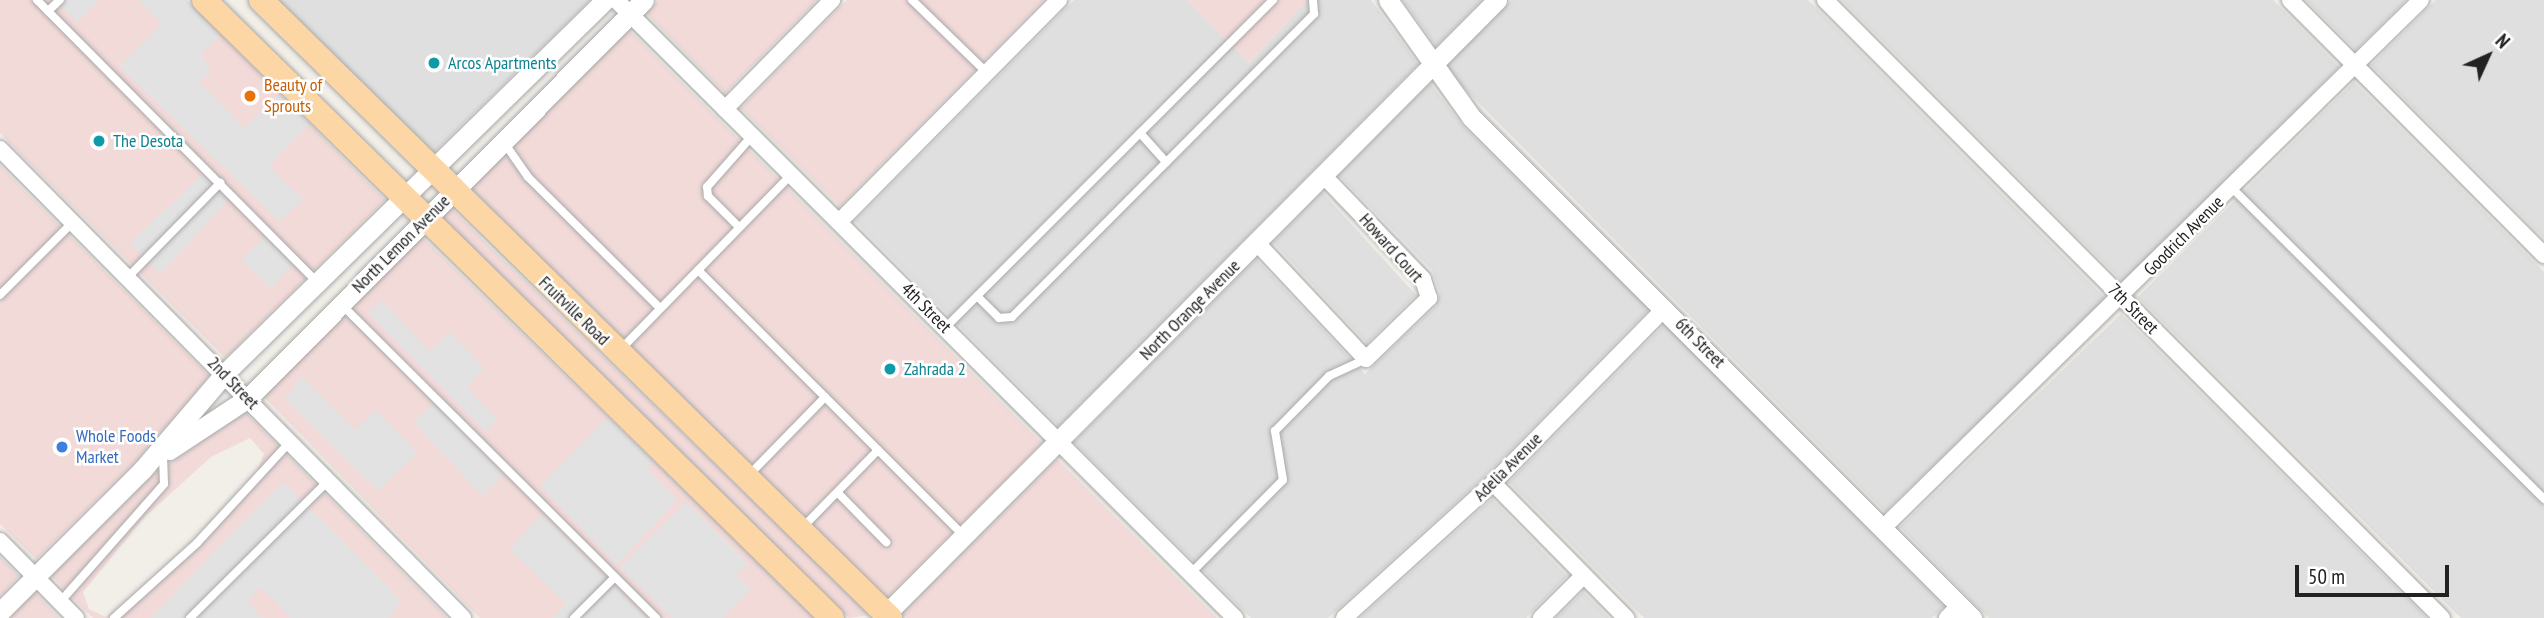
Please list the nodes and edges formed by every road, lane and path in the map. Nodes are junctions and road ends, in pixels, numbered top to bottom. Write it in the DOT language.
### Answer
graph roads {
  1 [pos="37,0"];
  2 [pos="60,0"];
  3 [pos="204,0"];
  4 [pos="261,0"];
  5 [pos="605,0"];
  6 [pos="832,0"];
  7 [pos="912,0"];
  8 [pos="1059,0"];
  9 [pos="1273,0"];
  10 [pos="1313,0"];
  11 [pos="1388,0"];
  12 [pos="1497,0"];
  13 [pos="1825,0"];
  14 [pos="2290,0"];
  15 [pos="2421,0"];
  16 [pos="630,5"];
  17 [pos="48,11"];
  18 [pos="1433,65"];
  19 [pos="2355,66"];
  20 [pos="987,73"];
  21 [pos="724,109"];
  22 [pos="1140,134"];
  23 [pos="752,136"];
  24 [pos="503,141"];
  25 [pos="0,149"];
  26 [pos="1167,162"];
  27 [pos="431,170"];
  28 [pos="791,175"];
  29 [pos="1323,175"];
  30 [pos="220,183"];
  31 [pos="2232,188"];
  32 [pos="452,192"];
  33 [pos="401,200"];
  34 [pos="423,221"];
  35 [pos="73,222"];
  36 [pos="839,222"];
  37 [pos="739,227"];
  38 [pos="1257,243"];
  39 [pos="2544,255"];
  40 [pos="698,270"];
  41 [pos="128,277"];
  42 [pos="317,282"];
  43 [pos="0,295"];
  44 [pos="977,296"];
  45 [pos="2122,298"];
  46 [pos="341,304"];
  47 [pos="660,308"];
  48 [pos="1665,308"];
  49 [pos="945,328"];
  50 [pos="617,353"];
  51 [pos="1366,359"];
  52 [pos="224,374"];
  53 [pos="825,397"];
  54 [pos="248,398"];
  55 [pos="290,442"];
  56 [pos="1058,443"];
  57 [pos="878,450"];
  58 [pos="163,454"];
  59 [pos="143,469"];
  60 [pos="746,477"];
  61 [pos="328,481"];
  62 [pos="1493,483"];
  63 [pos="838,493"];
  64 [pos="2544,499"];
  65 [pos="1884,527"];
  66 [pos="800,530"];
  67 [pos="964,536"];
  68 [pos="0,541"];
  69 [pos="886,542"];
  70 [pos="1191,574"];
  71 [pos="35,575"];
  72 [pos="1583,576"];
  73 [pos="615,577"];
  74 [pos="60,602"];
  75 [pos="0,612"];
  76 [pos="1960,614"];
  77 [pos="886,617"];
  78 [pos="76,618"];
  79 [pos="114,618"];
  80 [pos="190,618"];
  81 [pos="463,618"];
  82 [pos="574,618"];
  83 [pos="655,618"];
  84 [pos="832,618"];
  85 [pos="1235,618"];
  86 [pos="1344,618"];
  87 [pos="1541,618"];
  88 [pos="1626,618"];
  89 [pos="2442,618"];
  1 -- 17 [label="lane"];
  2 -- 17 [label="lane"];
  3 -- 33 [label="main road"];
  4 -- 27 [label="main road, Fruitville Road"];
  5 -- 27 [label="street"];
  6 -- 21 [label="street"];
  7 -- 20 [label="lane"];
  8 -- 20 [label="street"];
  9 -- 22 [label="lane"];
  10 -- 26 [label="lane"];
  11 -- 18 [label="street, 6th Street"];
  12 -- 18 [label="street, North Orange Avenue"];
  13 -- 45 [label="street, 7th Street"];
  14 -- 19 [label="street"];
  15 -- 19 [label="street, Goodrich Avenue"];
  16 -- 21 [label="street, 4th Street"];
  16 -- 24 [label="street, North Lemon Avenue"];
  17 -- 30 [label="lane"];
  18 -- 29 [label="street, North Orange Avenue"];
  18 -- 48 [label="street, 6th Street"];
  19 -- 31 [label="street, Goodrich Avenue"];
  19 -- 39 [label="street"];
  20 -- 36 [label="street"];
  21 -- 23 [label="street, 4th Street"];
  22 -- 26 [label="lane"];
  22 -- 44 [label="lane"];
  23 -- 28 [label="street, 4th Street"];
  23 -- 37 [label="lane"];
  24 -- 32 [label="street, North Lemon Avenue"];
  24 -- 47 [label="lane"];
  25 -- 35 [label="street, 2nd Street"];
  26 -- 44 [label="lane"];
  27 -- 32 [label="main road, Fruitville Road"];
  27 -- 33 [label="street"];
  28 -- 36 [label="street, 4th Street"];
  28 -- 37 [label="lane"];
  29 -- 38 [label="street, North Orange Avenue"];
  29 -- 51 [label="street, Howard Court"];
  30 -- 41 [label="lane"];
  30 -- 42 [label="lane"];
  31 -- 45 [label="street, Goodrich Avenue"];
  31 -- 64 [label="lane"];
  32 -- 34 [label="street, North Lemon Avenue"];
  32 -- 50 [label="main road, Fruitville Road"];
  33 -- 34 [label="main road"];
  33 -- 42 [label="street"];
  34 -- 46 [label="street, North Lemon Avenue"];
  34 -- 84 [label="main road"];
  35 -- 41 [label="street, 2nd Street"];
  35 -- 43 [label="lane"];
  36 -- 49 [label="street, 4th Street"];
  37 -- 40 [label="lane"];
  38 -- 51 [label="street"];
  38 -- 56 [label="street, North Orange Avenue"];
  40 -- 47 [label="lane"];
  40 -- 53 [label="lane"];
  41 -- 52 [label="street, 2nd Street"];
  42 -- 52 [label="street"];
  44 -- 49 [label="lane"];
  45 -- 65 [label="street, Goodrich Avenue"];
  45 -- 89 [label="street, 7th Street"];
  46 -- 54 [label="street, North Lemon Avenue"];
  46 -- 73 [label="lane"];
  47 -- 50 [label="lane"];
  48 -- 62 [label="street, Adelia Avenue"];
  48 -- 65 [label="street, 6th Street"];
  49 -- 56 [label="street, 4th Street"];
  50 -- 60 [label="main road, Fruitville Road"];
  51 -- 70 [label="lane"];
  52 -- 54 [label="street, 2nd Street"];
  52 -- 59 [label="street"];
  53 -- 57 [label="lane"];
  53 -- 60 [label="lane"];
  54 -- 55 [label="street, 2nd Street"];
  54 -- 58 [label="street, North Lemon Avenue"];
  55 -- 61 [label="street, 2nd Street"];
  55 -- 79 [label="lane"];
  56 -- 67 [label="street, North Orange Avenue"];
  56 -- 70 [label="street, 4th Street"];
  57 -- 63 [label="lane"];
  57 -- 67 [label="lane"];
  58 -- 59 [label="street, North Lemon Avenue"];
  58 -- 74 [label="lane"];
  59 -- 71 [label="street"];
  60 -- 66 [label="main road, Fruitville Road"];
  61 -- 80 [label="lane"];
  61 -- 81 [label="street, 2nd Street"];
  62 -- 72 [label="street"];
  62 -- 86 [label="street, Adelia Avenue"];
  63 -- 66 [label="lane"];
  63 -- 69 [label="lane"];
  65 -- 76 [label="street, 6th Street"];
  66 -- 77 [label="main road, Fruitville Road"];
  67 -- 77 [label="street, North Orange Avenue"];
  68 -- 71 [label="street"];
  70 -- 85 [label="street, 4th Street"];
  71 -- 74 [label="street"];
  71 -- 75 [label="street"];
  72 -- 87 [label="street"];
  72 -- 88 [label="street"];
  73 -- 82 [label="lane"];
  73 -- 83 [label="lane"];
  74 -- 78 [label="street"];
}
